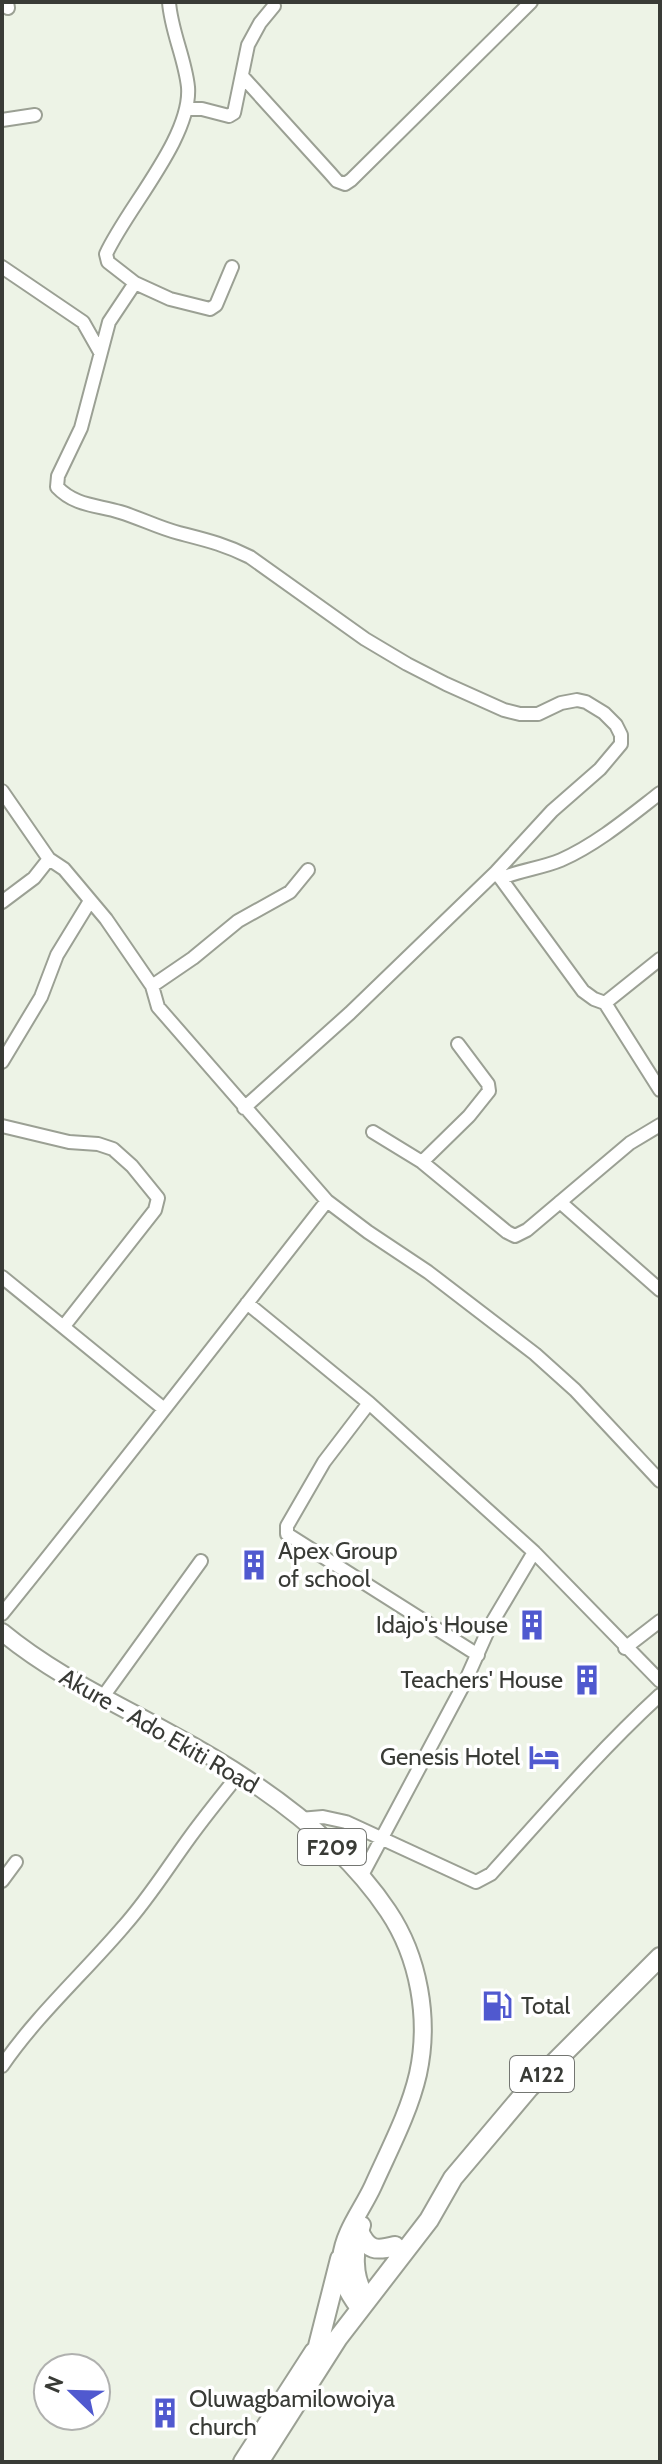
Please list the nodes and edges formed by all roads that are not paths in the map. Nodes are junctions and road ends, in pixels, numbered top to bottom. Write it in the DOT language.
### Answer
graph roads {
  1 [pos="169,2"];
  2 [pos="273,3"];
  3 [pos="527,3"];
  4 [pos="242,76"];
  5 [pos="187,109"];
  6 [pos="35,115"];
  7 [pos="2,120"];
  8 [pos="2,267"];
  9 [pos="232,267"];
  10 [pos="135,283"];
  11 [pos="100,352"];
  12 [pos="2,791"];
  13 [pos="660,793"];
  14 [pos="49,859"];
  15 [pos="308,870"];
  16 [pos="499,875"];
  17 [pos="90,901"];
  18 [pos="2,902"];
  19 [pos="660,959"];
  20 [pos="152,986"];
  21 [pos="605,1003"];
  22 [pos="458,1044"];
  23 [pos="2,1062"];
  24 [pos="660,1090"];
  25 [pos="244,1108"];
  26 [pos="660,1125"];
  27 [pos="2,1126"];
  28 [pos="373,1132"];
  29 [pos="422,1162"];
  30 [pos="327,1201"];
  31 [pos="560,1202"];
  32 [pos="2,1277"];
  33 [pos="660,1290"];
  34 [pos="247,1303"];
  35 [pos="64,1326"];
  36 [pos="369,1403"];
  37 [pos="164,1409"];
  38 [pos="660,1457"];
  39 [pos="648,1466"];
  40 [pos="660,1481"];
  41 [pos="534,1552"];
  42 [pos="201,1561"];
  43 [pos="2,1614"];
  44 [pos="660,1621"];
  45 [pos="2,1632"];
  46 [pos="625,1648"];
  47 [pos="478,1655"];
  48 [pos="660,1681"];
  49 [pos="660,1695"];
  50 [pos="102,1698"];
  51 [pos="240,1773"];
  52 [pos="300,1819"];
  53 [pos="383,1838"];
  54 [pos="16,1862"];
  55 [pos="361,1877"];
  56 [pos="2,1881"];
  57 [pos="660,1957"];
  58 [pos="2,2066"];
  59 [pos="437,2203"];
  60 [pos="364,2204"];
  61 [pos="359,2231"];
  62 [pos="395,2246"];
  63 [pos="340,2259"];
  64 [pos="359,2298"];
  65 [pos="318,2346"];
  66 [pos="243,2462"];
  67 [pos="259,2462"];
  1 -- 5 [label="street"];
  2 -- 4 [label="street"];
  3 -- 4 [label="street"];
  4 -- 5 [label="street"];
  5 -- 10 [label="street"];
  6 -- 7 [label="street"];
  8 -- 11 [label="street"];
  9 -- 10 [label="street"];
  10 -- 11 [label="street"];
  11 -- 16 [label="street"];
  12 -- 14 [label="street"];
  13 -- 16 [label="street"];
  14 -- 17 [label="street"];
  14 -- 18 [label="street"];
  15 -- 20 [label="street"];
  16 -- 21 [label="street"];
  16 -- 25 [label="street"];
  17 -- 20 [label="street"];
  17 -- 23 [label="street"];
  19 -- 21 [label="street"];
  20 -- 25 [label="street"];
  21 -- 24 [label="street"];
  22 -- 29 [label="street"];
  25 -- 30 [label="street"];
  26 -- 31 [label="street"];
  27 -- 35 [label="street"];
  28 -- 29 [label="street"];
  29 -- 31 [label="street"];
  30 -- 34 [label="street"];
  30 -- 39 [label="street"];
  31 -- 33 [label="street"];
  32 -- 35 [label="street"];
  34 -- 36 [label="street"];
  34 -- 37 [label="street"];
  35 -- 37 [label="street"];
  36 -- 41 [label="street"];
  36 -- 47 [label="street"];
  37 -- 43 [label="street"];
  38 -- 39 [label="street"];
  39 -- 40 [label="street"];
  41 -- 46 [label="street"];
  41 -- 47 [label="street"];
  42 -- 50 [label="street"];
  44 -- 46 [label="street"];
  45 -- 50 [label="main road, Akure - Ado Ekiti Road / F209"];
  46 -- 48 [label="street"];
  47 -- 53 [label="street"];
  49 -- 53 [label="street"];
  50 -- 51 [label="main road, Akure - Ado Ekiti Road / F209"];
  51 -- 52 [label="main road, Akure - Ado Ekiti Road / F209"];
  51 -- 58 [label="street"];
  52 -- 53 [label="street"];
  52 -- 55 [label="main road, Akure - Ado Ekiti Road / F209"];
  53 -- 55 [label="street"];
  54 -- 56 [label="street"];
  55 -- 60 [label="main road, Akure - Ado Ekiti Road / F209"];
  57 -- 59 [label="highway, A122"];
  59 -- 62 [label="highway, A122"];
  59 -- 64 [label="highway, A122"];
  60 -- 61 [label="main road, F209"];
  60 -- 63 [label="main road, Akure - Ado Ekiti Road / F209"];
  61 -- 62 [label="highway"];
  61 -- 64 [label="main road, F209"];
  62 -- 64 [label="highway, A122"];
  63 -- 64 [label="main road"];
  63 -- 65 [label="highway"];
  64 -- 65 [label="highway, A122"];
  64 -- 67 [label="highway, A122"];
  65 -- 66 [label="highway, A122"];
}
